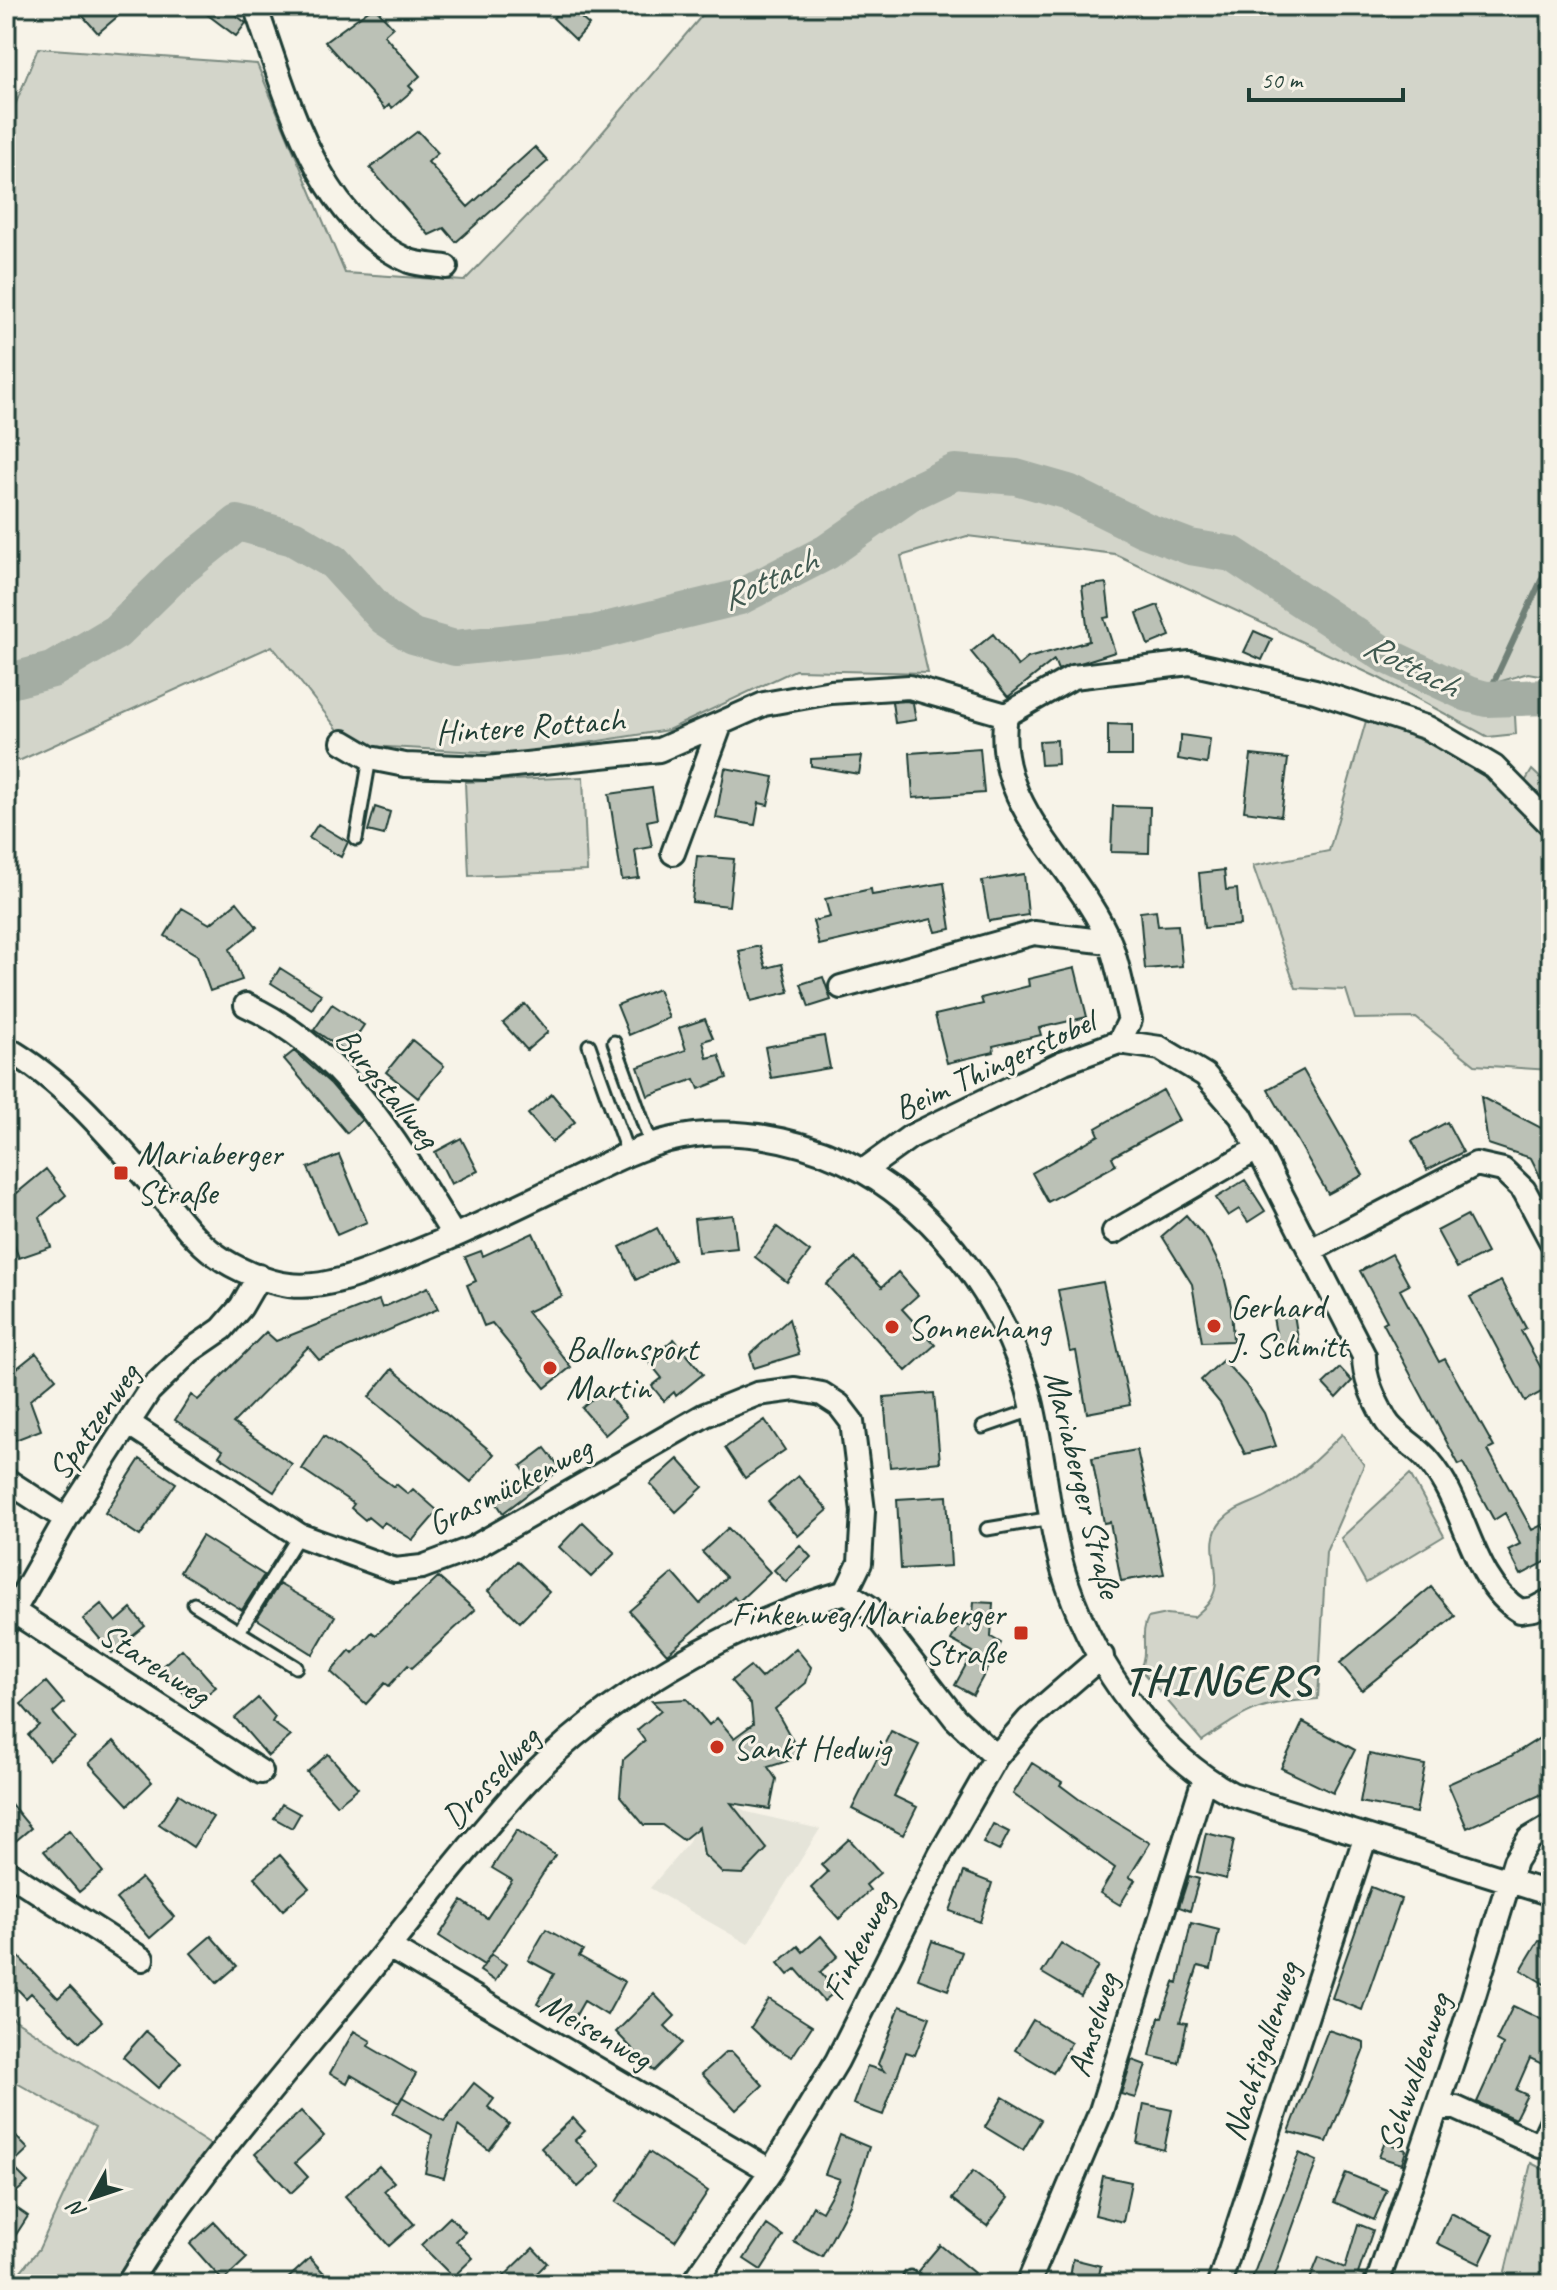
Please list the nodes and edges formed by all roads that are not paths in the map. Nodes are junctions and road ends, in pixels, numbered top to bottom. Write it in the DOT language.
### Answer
graph roads {
  1 [pos="255,6"];
  2 [pos="446,267"];
  3 [pos="1006,715"];
  4 [pos="721,723"];
  5 [pos="343,742"];
  6 [pos="370,758"];
  7 [pos="1551,825"];
  8 [pos="356,839"];
  9 [pos="673,853"];
  10 [pos="1109,942"];
  11 [pos="841,987"];
  12 [pos="246,1005"];
  13 [pos="614,1042"];
  14 [pos="1119,1042"];
  15 [pos="589,1045"];
  16 [pos="6,1048"];
  17 [pos="651,1144"];
  18 [pos="1257,1149"];
  19 [pos="628,1154"];
  20 [pos="863,1171"];
  21 [pos="1114,1232"];
  22 [pos="454,1236"];
  23 [pos="1551,1241"];
  24 [pos="1311,1250"];
  25 [pos="259,1276"];
  26 [pos="1032,1410"];
  27 [pos="128,1423"];
  28 [pos="983,1427"];
  29 [pos="6,1480"];
  30 [pos="1053,1518"];
  31 [pos="66,1519"];
  32 [pos="987,1529"];
  33 [pos="299,1535"];
  34 [pos="846,1592"];
  35 [pos="1551,1600"];
  36 [pos="194,1604"];
  37 [pos="9,1618"];
  38 [pos="240,1630"];
  39 [pos="1102,1656"];
  40 [pos="296,1667"];
  41 [pos="996,1757"];
  42 [pos="261,1772"];
  43 [pos="1204,1779"];
  44 [pos="1551,1826"];
  45 [pos="1365,1838"];
  46 [pos="6,1871"];
  47 [pos="1511,1880"];
  48 [pos="1551,1894"];
  49 [pos="389,1947"];
  50 [pos="142,1959"];
  51 [pos="1437,2108"];
  52 [pos="1551,2122"];
  53 [pos="771,2171"];
  54 [pos="910,2277"];
  55 [pos="128,2284"];
  56 [pos="693,2284"];
  57 [pos="922,2284"];
  58 [pos="1028,2284"];
  59 [pos="1219,2284"];
  60 [pos="1377,2284"];
  1 -- 2 [label="street"];
  3 -- 4 [label="street, Hintere Rottach"];
  3 -- 7 [label="street"];
  3 -- 10 [label="street"];
  4 -- 6 [label="street, Hintere Rottach"];
  4 -- 9 [label="street"];
  5 -- 6 [label="street, Hintere Rottach"];
  6 -- 8 [label="lane"];
  10 -- 11 [label="street"];
  10 -- 14 [label="street"];
  12 -- 22 [label="street, Burgstallweg"];
  13 -- 17 [label="lane"];
  14 -- 18 [label="street, Beim Thingerstobel"];
  14 -- 20 [label="street, Beim Thingerstobel"];
  15 -- 19 [label="lane"];
  16 -- 25 [label="street, Mariaberger Straße"];
  17 -- 19 [label="street, Mariaberger Straße"];
  17 -- 20 [label="street, Mariaberger Straße"];
  18 -- 21 [label="street"];
  18 -- 24 [label="street, Beim Thingerstobel"];
  19 -- 22 [label="street, Mariaberger Straße"];
  20 -- 26 [label="street, Mariaberger Straße"];
  22 -- 25 [label="street, Mariaberger Straße"];
  23 -- 24 [label="street"];
  24 -- 35 [label="street, Beim Thingerstobel"];
  25 -- 27 [label="street, Spatzenweg"];
  26 -- 28 [label="lane"];
  26 -- 30 [label="street, Mariaberger Straße"];
  27 -- 31 [label="street, Spatzenweg"];
  27 -- 33 [label="street, Grasmückenweg"];
  29 -- 31 [label="street"];
  30 -- 32 [label="lane"];
  30 -- 39 [label="street, Mariaberger Straße"];
  31 -- 37 [label="street, Spatzenweg"];
  33 -- 34 [label="street, Grasmückenweg"];
  33 -- 38 [label="lane"];
  34 -- 41 [label="street"];
  34 -- 49 [label="street, Drosselweg"];
  36 -- 38 [label="lane"];
  37 -- 42 [label="street, Starenweg"];
  38 -- 40 [label="lane"];
  39 -- 41 [label="street, Finkenweg"];
  39 -- 43 [label="street, Mariaberger Straße"];
  41 -- 53 [label="street, Finkenweg"];
  43 -- 45 [label="street, Mariaberger Straße"];
  43 -- 58 [label="street, Amselweg"];
  44 -- 47 [label="street, Schwalbenweg"];
  45 -- 47 [label="street, Mariaberger Straße"];
  45 -- 59 [label="street, Nachtigallenweg"];
  46 -- 50 [label="street"];
  47 -- 48 [label="street, Mariaberger Straße"];
  47 -- 51 [label="street, Schwalbenweg"];
  49 -- 53 [label="street, Meisenweg"];
  49 -- 55 [label="street, Drosselweg"];
  51 -- 52 [label="street"];
  51 -- 60 [label="street, Schwalbenweg"];
  53 -- 56 [label="street, Finkenweg"];
  54 -- 57 [label="lane"];
}
